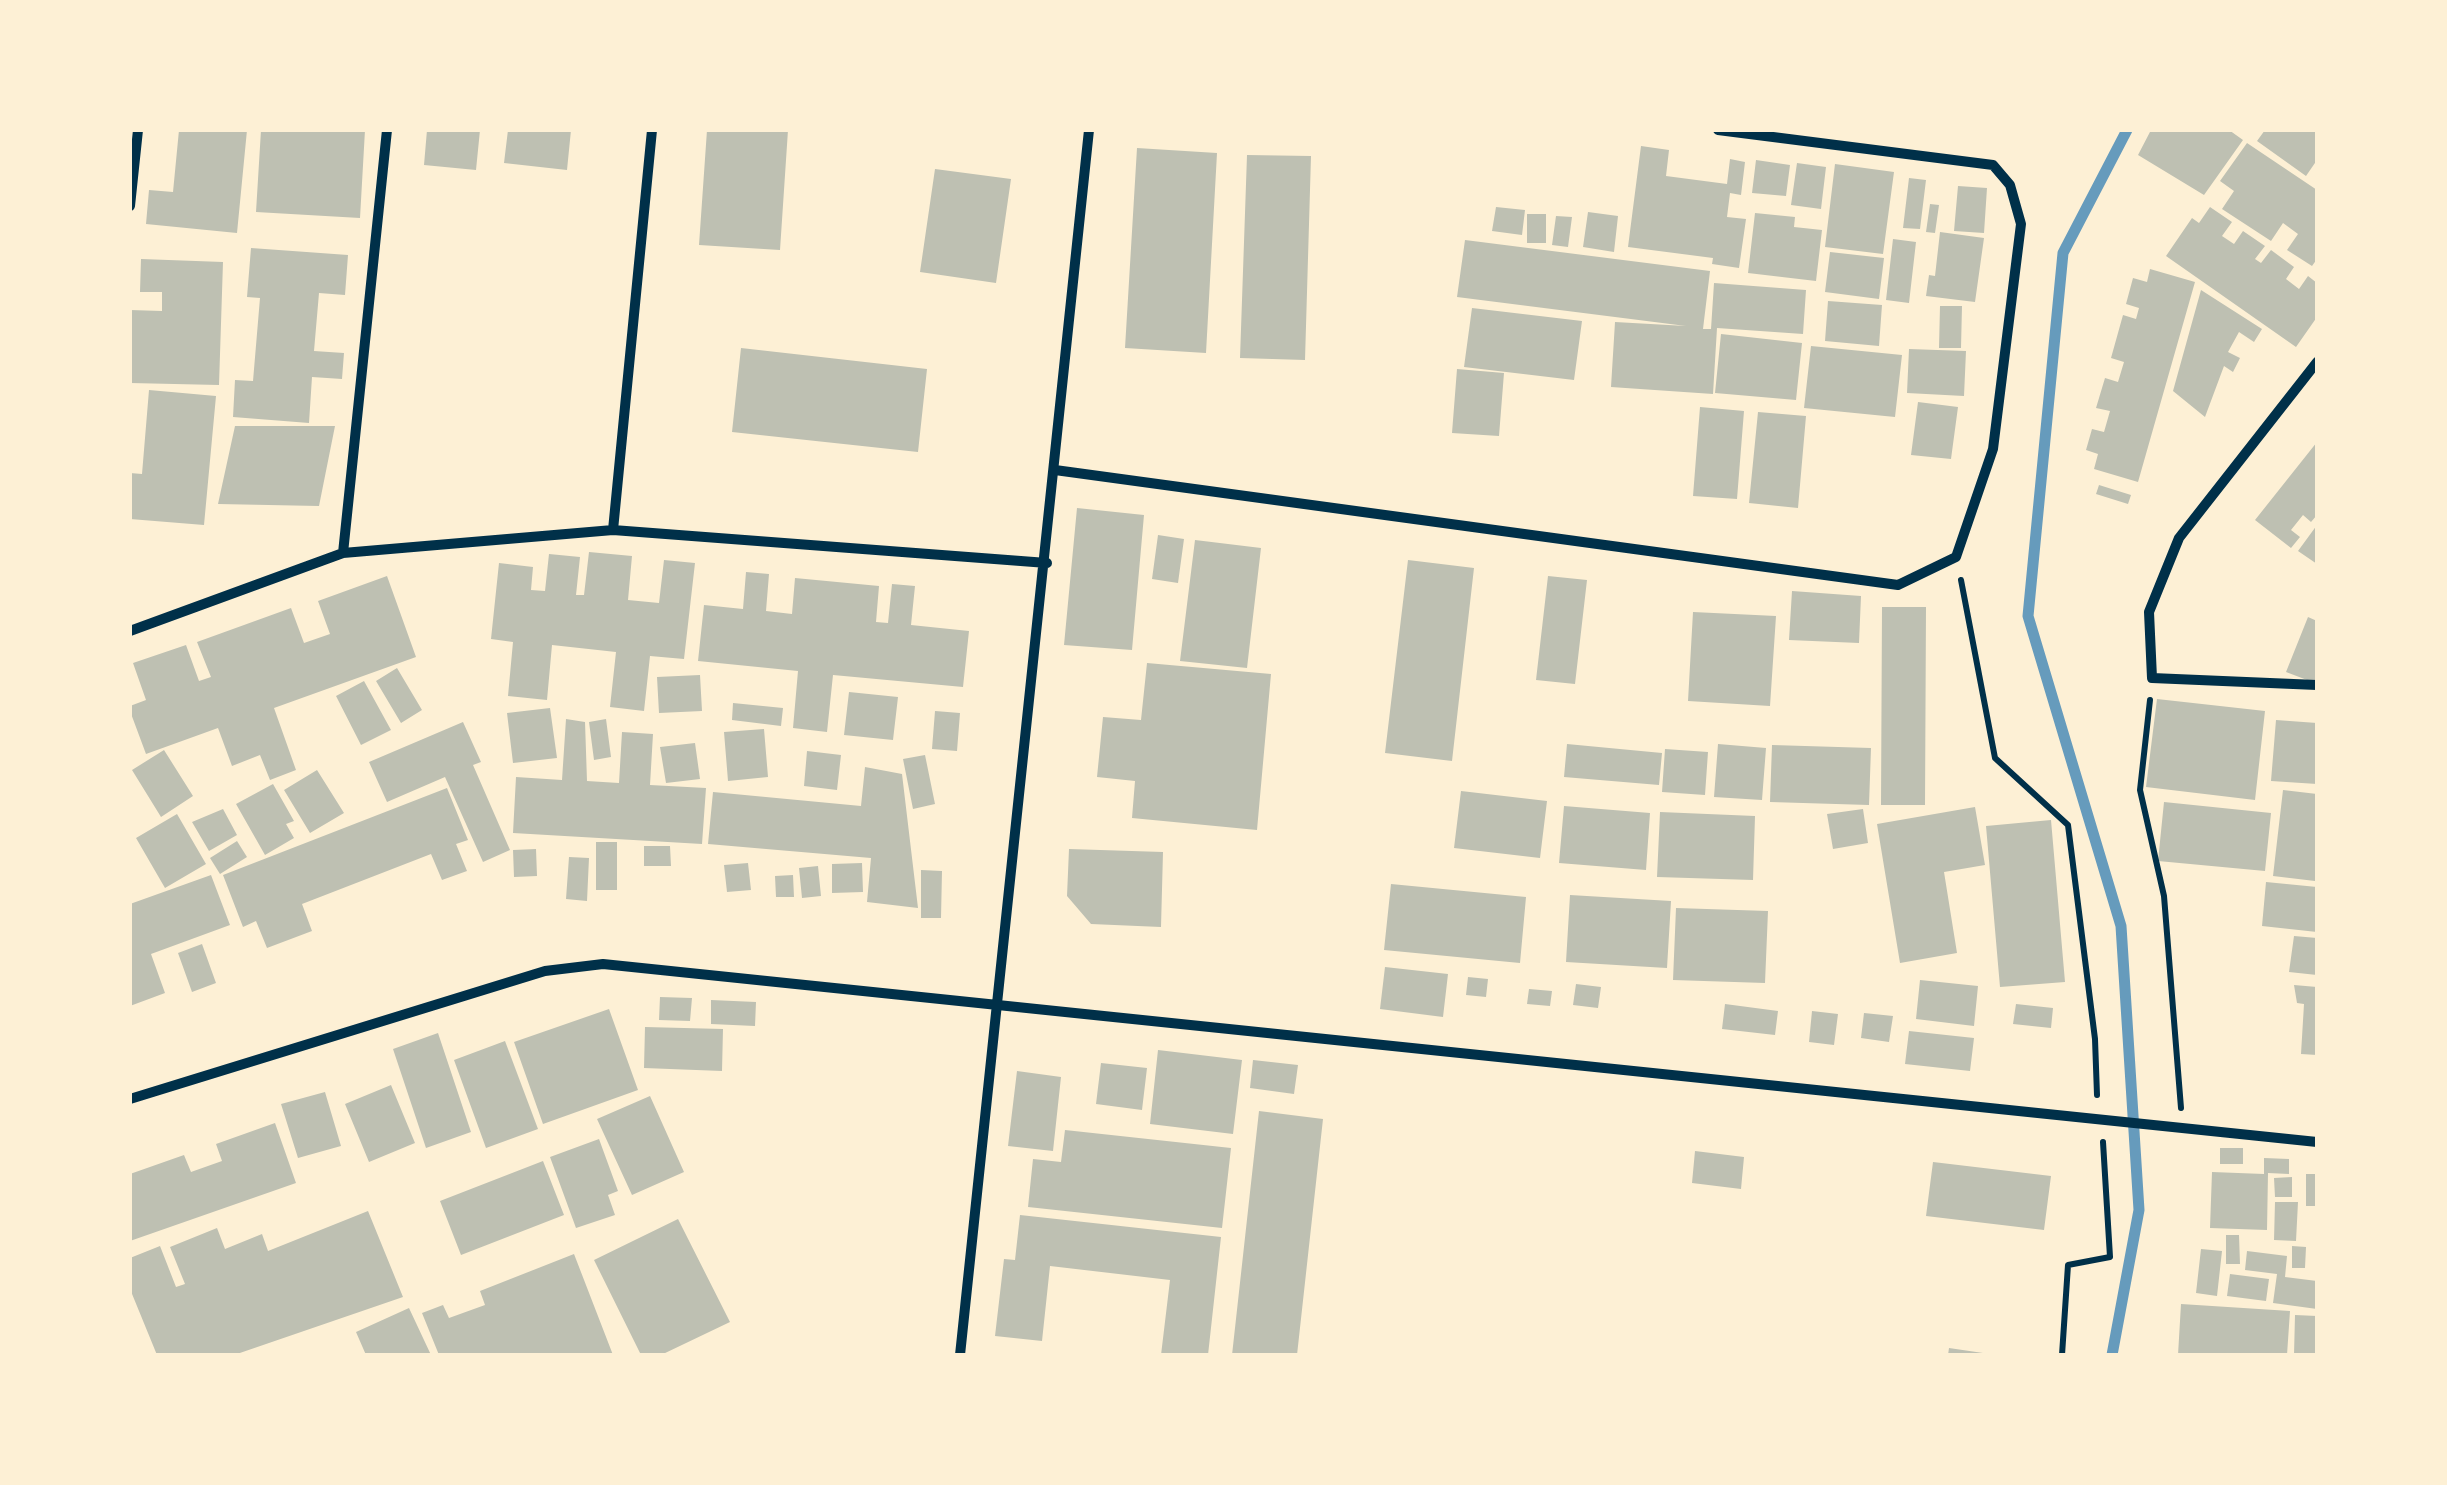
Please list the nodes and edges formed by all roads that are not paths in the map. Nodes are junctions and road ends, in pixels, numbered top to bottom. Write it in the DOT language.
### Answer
graph roads {
  1 [pos="138,130"];
  2 [pos="387,130"];
  3 [pos="652,130"];
  4 [pos="1089,130"];
  5 [pos="1718,130"];
  6 [pos="1850,130"];
  7 [pos="1852,144"];
  8 [pos="130,206"];
  9 [pos="2317,362"];
  10 [pos="1055,470"];
  11 [pos="613,530"];
  12 [pos="343,553"];
  13 [pos="1047,564"];
  14 [pos="130,631"];
  15 [pos="2317,685"];
  16 [pos="998,1003"];
  17 [pos="130,1099"];
  18 [pos="2317,1142"];
  19 [pos="960,1355"];
  1 -- 8 [label="street"];
  2 -- 12 [label="street"];
  3 -- 11 [label="street"];
  4 -- 10 [label="street"];
  5 -- 7 [label="street"];
  6 -- 7 [label="street"];
  7 -- 10 [label="street"];
  9 -- 15 [label="street"];
  10 -- 13 [label="street"];
  11 -- 12 [label="street"];
  11 -- 13 [label="street"];
  12 -- 14 [label="street"];
  13 -- 16 [label="street"];
  16 -- 17 [label="street"];
  16 -- 18 [label="street"];
  16 -- 19 [label="street"];
}
